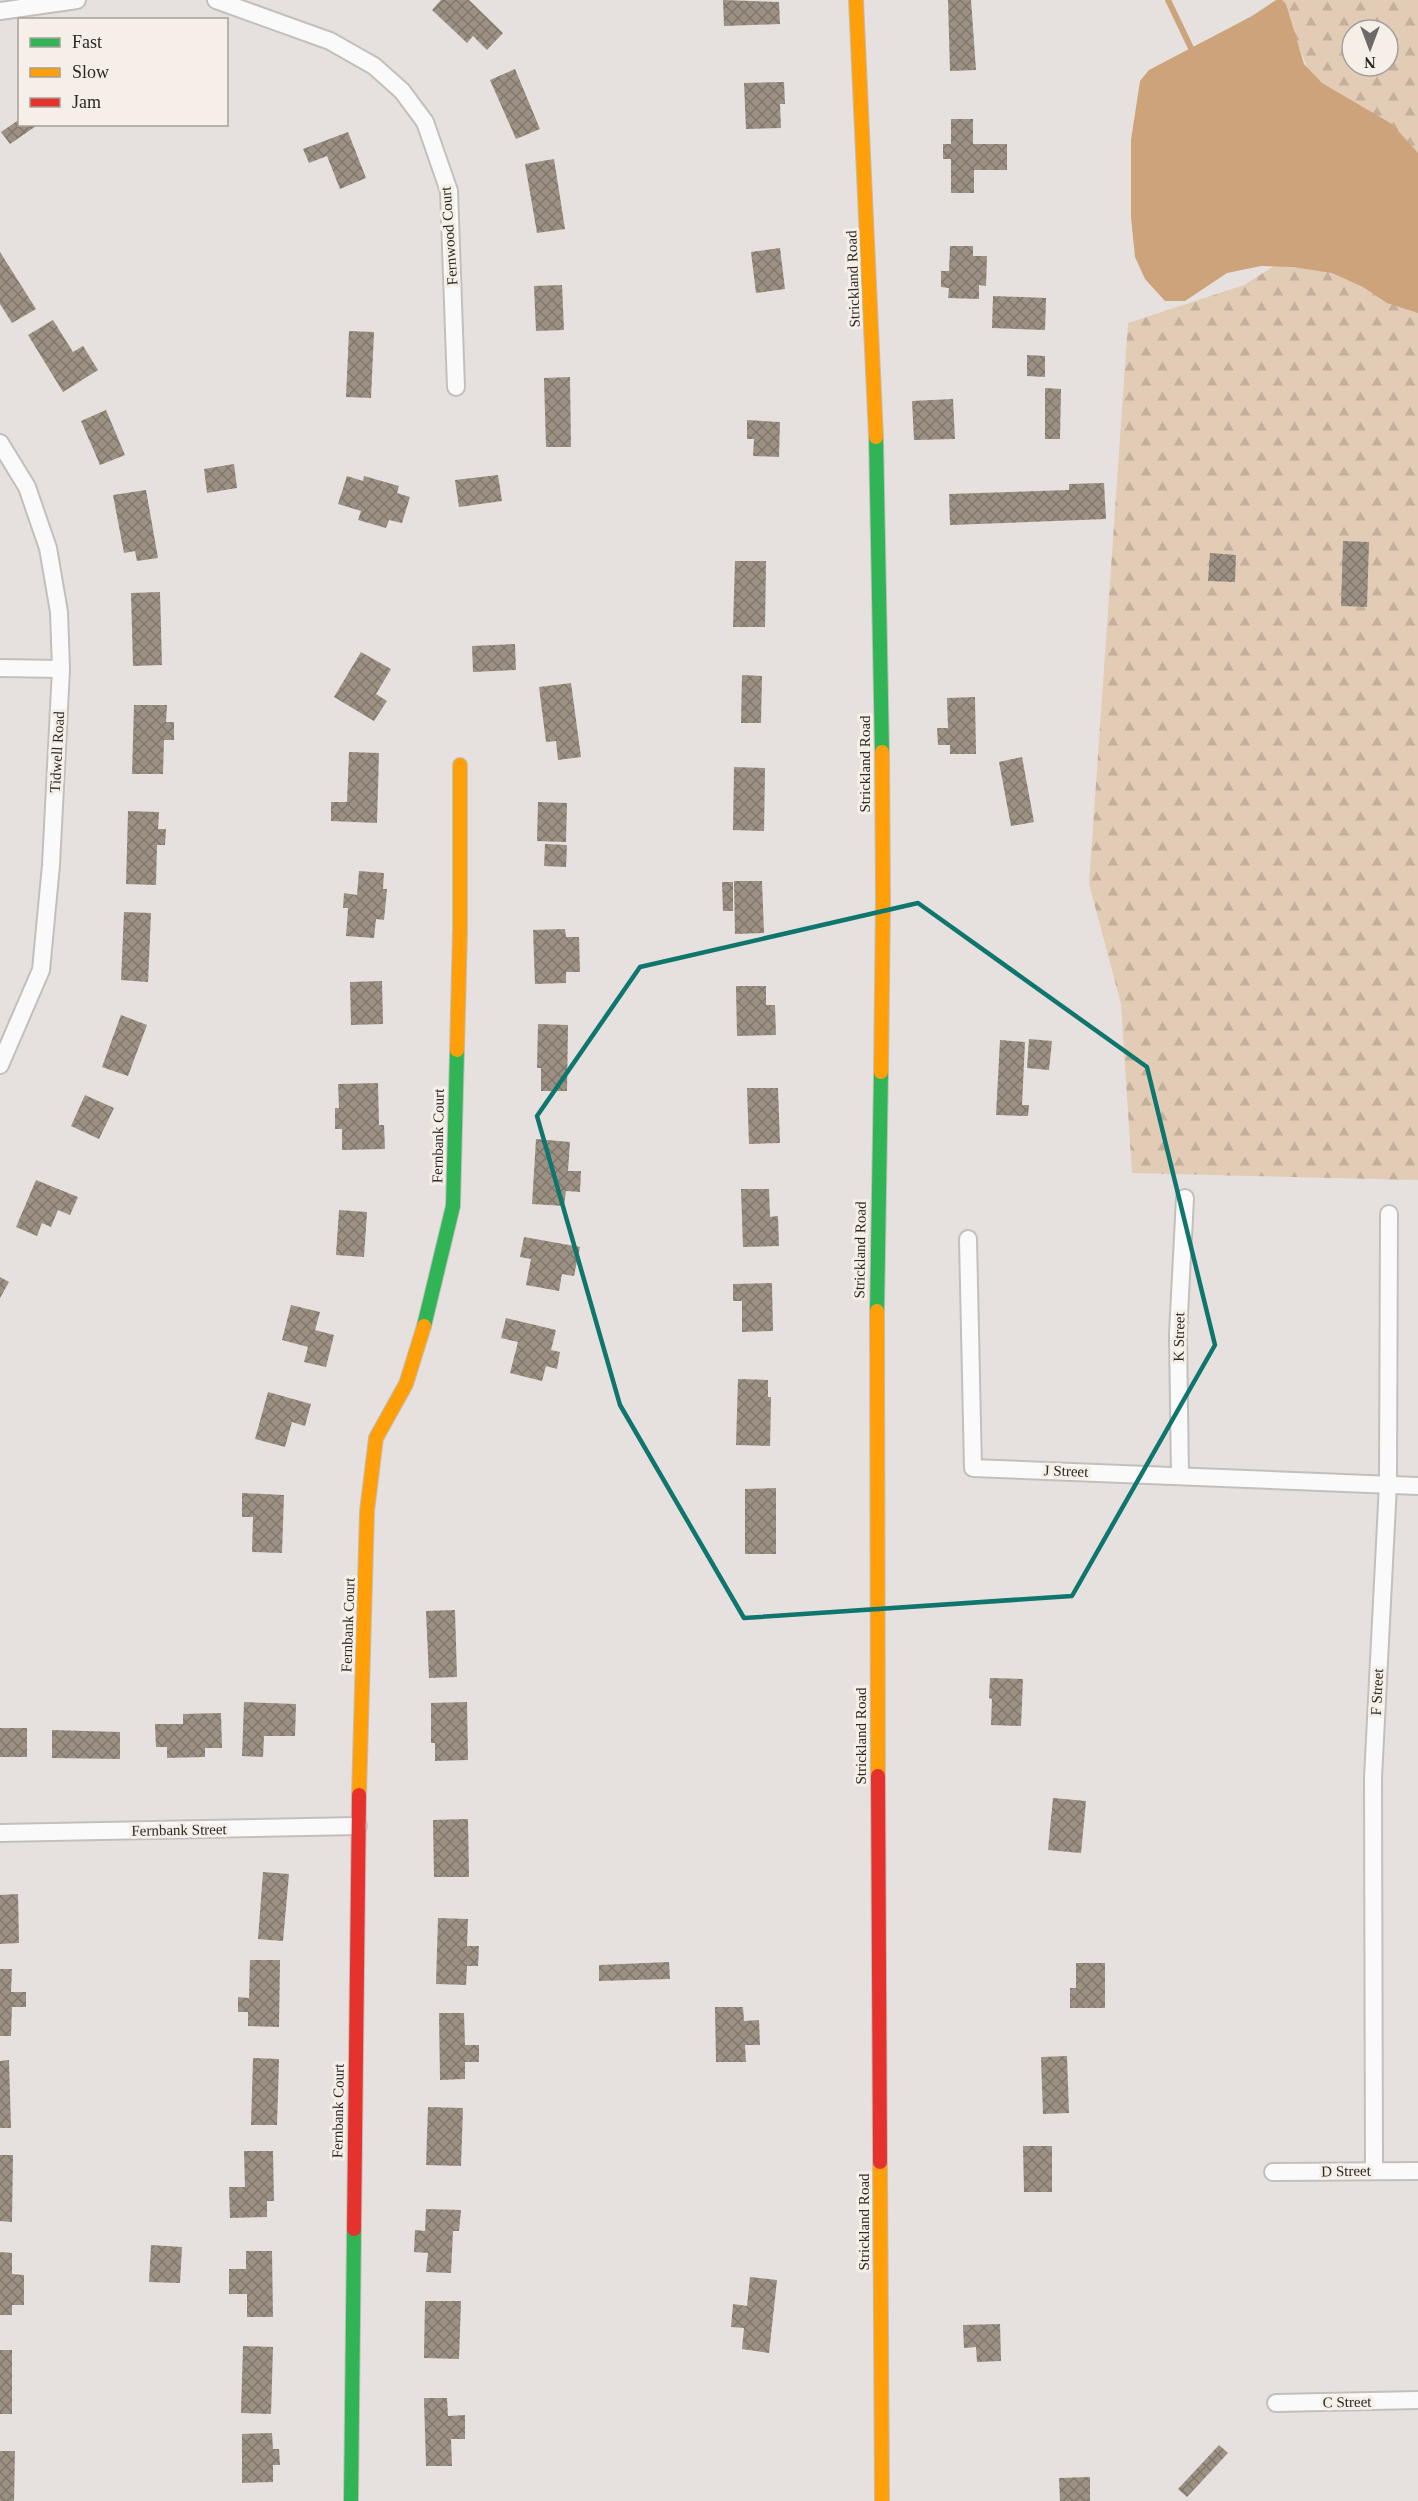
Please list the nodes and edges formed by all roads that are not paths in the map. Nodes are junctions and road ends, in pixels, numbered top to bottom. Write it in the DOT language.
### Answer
graph roads {
  1 [pos="77,0"];
  2 [pos="216,0"];
  3 [pos="855,0"];
  4 [pos="0,11"];
  5 [pos="456,387"];
  6 [pos="0,443"];
  7 [pos="0,668"];
  8 [pos="61,669"];
  9 [pos="460,765"];
  10 [pos="6,1041"];
  11 [pos="0,1065"];
  12 [pos="1185,1198"];
  13 [pos="1389,1214"];
  14 [pos="968,1239"];
  15 [pos="1180,1475"];
  16 [pos="1388,1484"];
  17 [pos="1418,1486"];
  18 [pos="358,1826"];
  19 [pos="0,1833"];
  20 [pos="1374,2171"];
  21 [pos="1418,2171"];
  22 [pos="1273,2172"];
  23 [pos="1418,2400"];
  24 [pos="1276,2403"];
  25 [pos="351,2501"];
  26 [pos="882,2501"];
  1 -- 4 [label="street"];
  2 -- 5 [label="street, Fernwood Court"];
  3 -- 26 [label="street, Strickland Road"];
  6 -- 8 [label="street, Tidwell Road"];
  7 -- 8 [label="street"];
  8 -- 10 [label="street, Tidwell Road"];
  9 -- 18 [label="street, Fernbank Court"];
  10 -- 11 [label="street, Tidwell Road"];
  12 -- 15 [label="street, K Street"];
  13 -- 16 [label="street, F Street"];
  14 -- 15 [label="street, J Street"];
  15 -- 16 [label="street, J Street"];
  16 -- 17 [label="street, J Street"];
  16 -- 20 [label="street, F Street"];
  18 -- 19 [label="street, Fernbank Street"];
  18 -- 25 [label="street, Fernbank Court"];
  20 -- 21 [label="street, D Street"];
  20 -- 22 [label="street, D Street"];
  23 -- 24 [label="street, C Street"];
}
